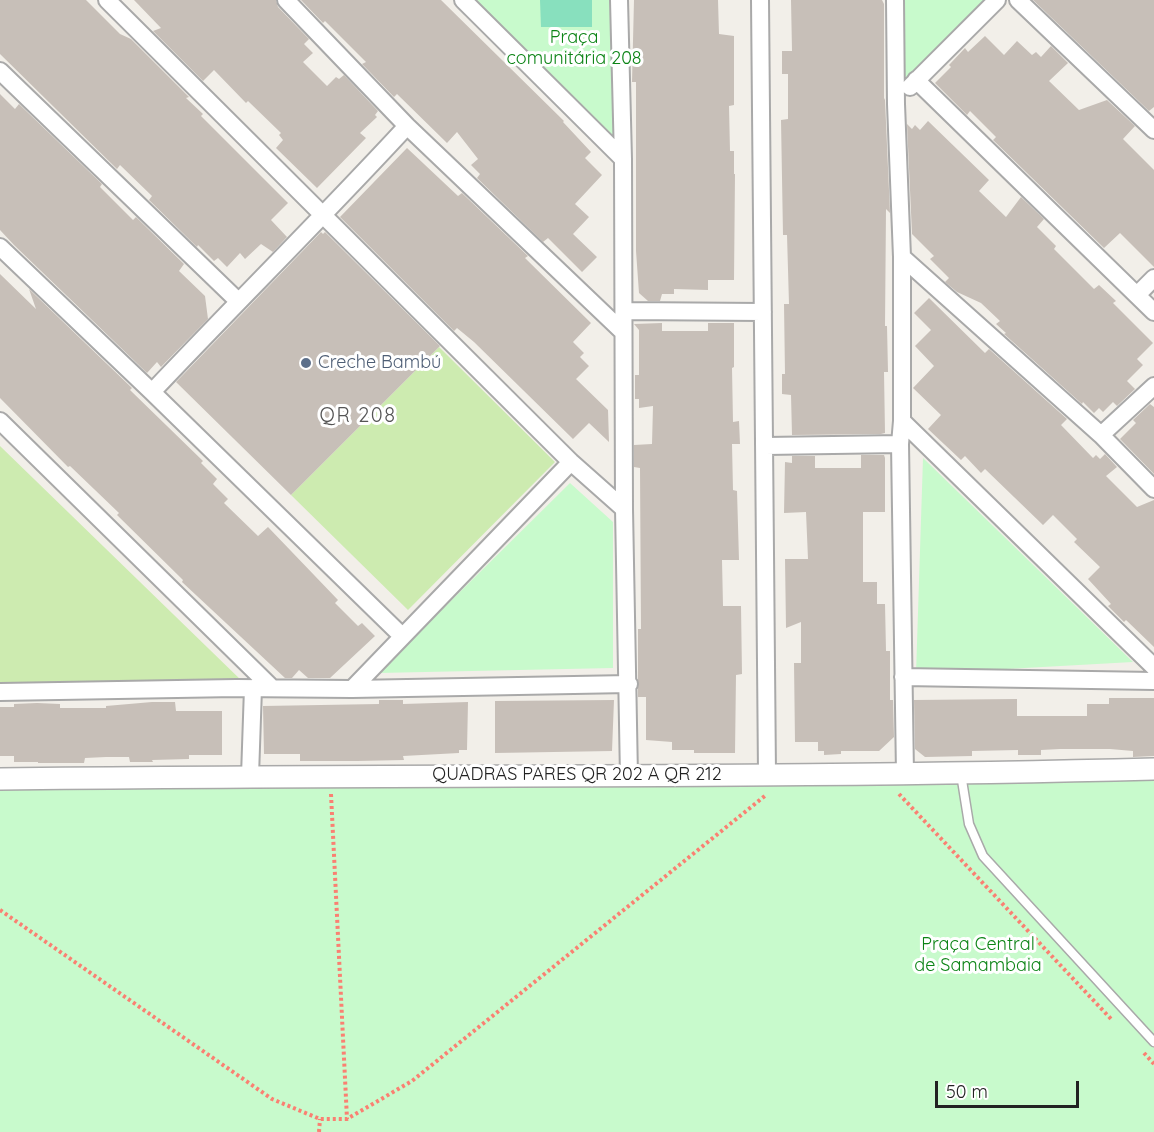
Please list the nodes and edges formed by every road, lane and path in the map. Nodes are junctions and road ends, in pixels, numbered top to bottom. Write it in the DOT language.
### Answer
graph roads {
  1 [pos="107,0"];
  2 [pos="286,0"];
  3 [pos="463,0"];
  4 [pos="619,0"];
  5 [pos="760,0"];
  6 [pos="895,0"];
  7 [pos="997,0"];
  8 [pos="1018,0"];
  9 [pos="0,71"];
  10 [pos="916,80"];
  11 [pos="896,104"];
  12 [pos="407,126"];
  13 [pos="1154,130"];
  14 [pos="623,159"];
  15 [pos="323,216"];
  16 [pos="0,247"];
  17 [pos="902,257"];
  18 [pos="1154,278"];
  19 [pos="1137,294"];
  20 [pos="238,301"];
  21 [pos="624,311"];
  22 [pos="763,312"];
  23 [pos="1154,312"];
  24 [pos="623,332"];
  25 [pos="1154,386"];
  26 [pos="152,392"];
  27 [pos="902,420"];
  28 [pos="0,421"];
  29 [pos="1101,435"];
  30 [pos="900,444"];
  31 [pos="766,446"];
  32 [pos="571,462"];
  33 [pos="1154,489"];
  34 [pos="624,508"];
  35 [pos="402,636"];
  36 [pos="1154,668"];
  37 [pos="903,677"];
  38 [pos="1154,681"];
  39 [pos="628,684"];
  40 [pos="253,688"];
  41 [pos="272,688"];
  42 [pos="352,689"];
  43 [pos="0,692"];
  44 [pos="1154,769"];
  45 [pos="961,774"];
  46 [pos="250,776"];
  47 [pos="330,776"];
  48 [pos="629,777"];
  49 [pos="0,778"];
  50 [pos="771,781"];
  51 [pos="900,782"];
  52 [pos="0,910"];
  53 [pos="1114,1021"];
  54 [pos="1154,1042"];
  55 [pos="1138,1047"];
  56 [pos="1154,1064"];
  57 [pos="320,1119"];
  58 [pos="347,1119"];
  59 [pos="319,1132"];
  1 -- 15 [label="street"];
  2 -- 12 [label="street"];
  3 -- 14 [label="street"];
  4 -- 14 [label="street"];
  5 -- 22 [label="street"];
  6 -- 11 [label="street"];
  7 -- 10 [label="street"];
  8 -- 13 [label="street"];
  9 -- 20 [label="street"];
  10 -- 11 [label="street"];
  10 -- 19 [label="street"];
  11 -- 17 [label="street"];
  12 -- 15 [label="street"];
  12 -- 24 [label="street"];
  14 -- 21 [label="street"];
  15 -- 20 [label="street"];
  15 -- 32 [label="street"];
  16 -- 26 [label="street"];
  17 -- 27 [label="street"];
  17 -- 29 [label="street"];
  18 -- 19 [label="street"];
  19 -- 23 [label="street"];
  20 -- 26 [label="street"];
  21 -- 22 [label="street"];
  21 -- 24 [label="street"];
  22 -- 31 [label="street"];
  24 -- 34 [label="street"];
  25 -- 29 [label="street"];
  26 -- 35 [label="street"];
  27 -- 30 [label="street"];
  27 -- 36 [label="street"];
  28 -- 41 [label="street"];
  29 -- 33 [label="street"];
  30 -- 31 [label="street"];
  30 -- 37 [label="street"];
  31 -- 50 [label="street"];
  32 -- 34 [label="street"];
  32 -- 35 [label="street"];
  34 -- 39 [label="street"];
  35 -- 42 [label="street"];
  37 -- 38 [label="street"];
  37 -- 51 [label="street"];
  39 -- 42 [label="street"];
  39 -- 48 [label="street"];
  40 -- 41 [label="street"];
  40 -- 43 [label="street"];
  40 -- 46 [label="street"];
  41 -- 42 [label="street"];
  44 -- 45 [label="street, QUADRAS PARES QR 202 A QR 212"];
  45 -- 51 [label="street, QUADRAS PARES QR 202 A QR 212"];
  45 -- 54 [label="lane"];
  46 -- 47 [label="street, QUADRAS PARES QR 202 A QR 212"];
  46 -- 49 [label="street, QUADRAS PARES QR 202 A QR 212"];
  47 -- 48 [label="street, QUADRAS PARES QR 202 A QR 212"];
  47 -- 58 [label="path"];
  48 -- 50 [label="street, QUADRAS PARES QR 202 A QR 212"];
  50 -- 51 [label="street, QUADRAS PARES QR 202 A QR 212"];
  50 -- 58 [label="path"];
  51 -- 53 [label="path"];
  52 -- 57 [label="path"];
  55 -- 56 [label="path"];
  57 -- 58 [label="path"];
  57 -- 59 [label="path"];
}
